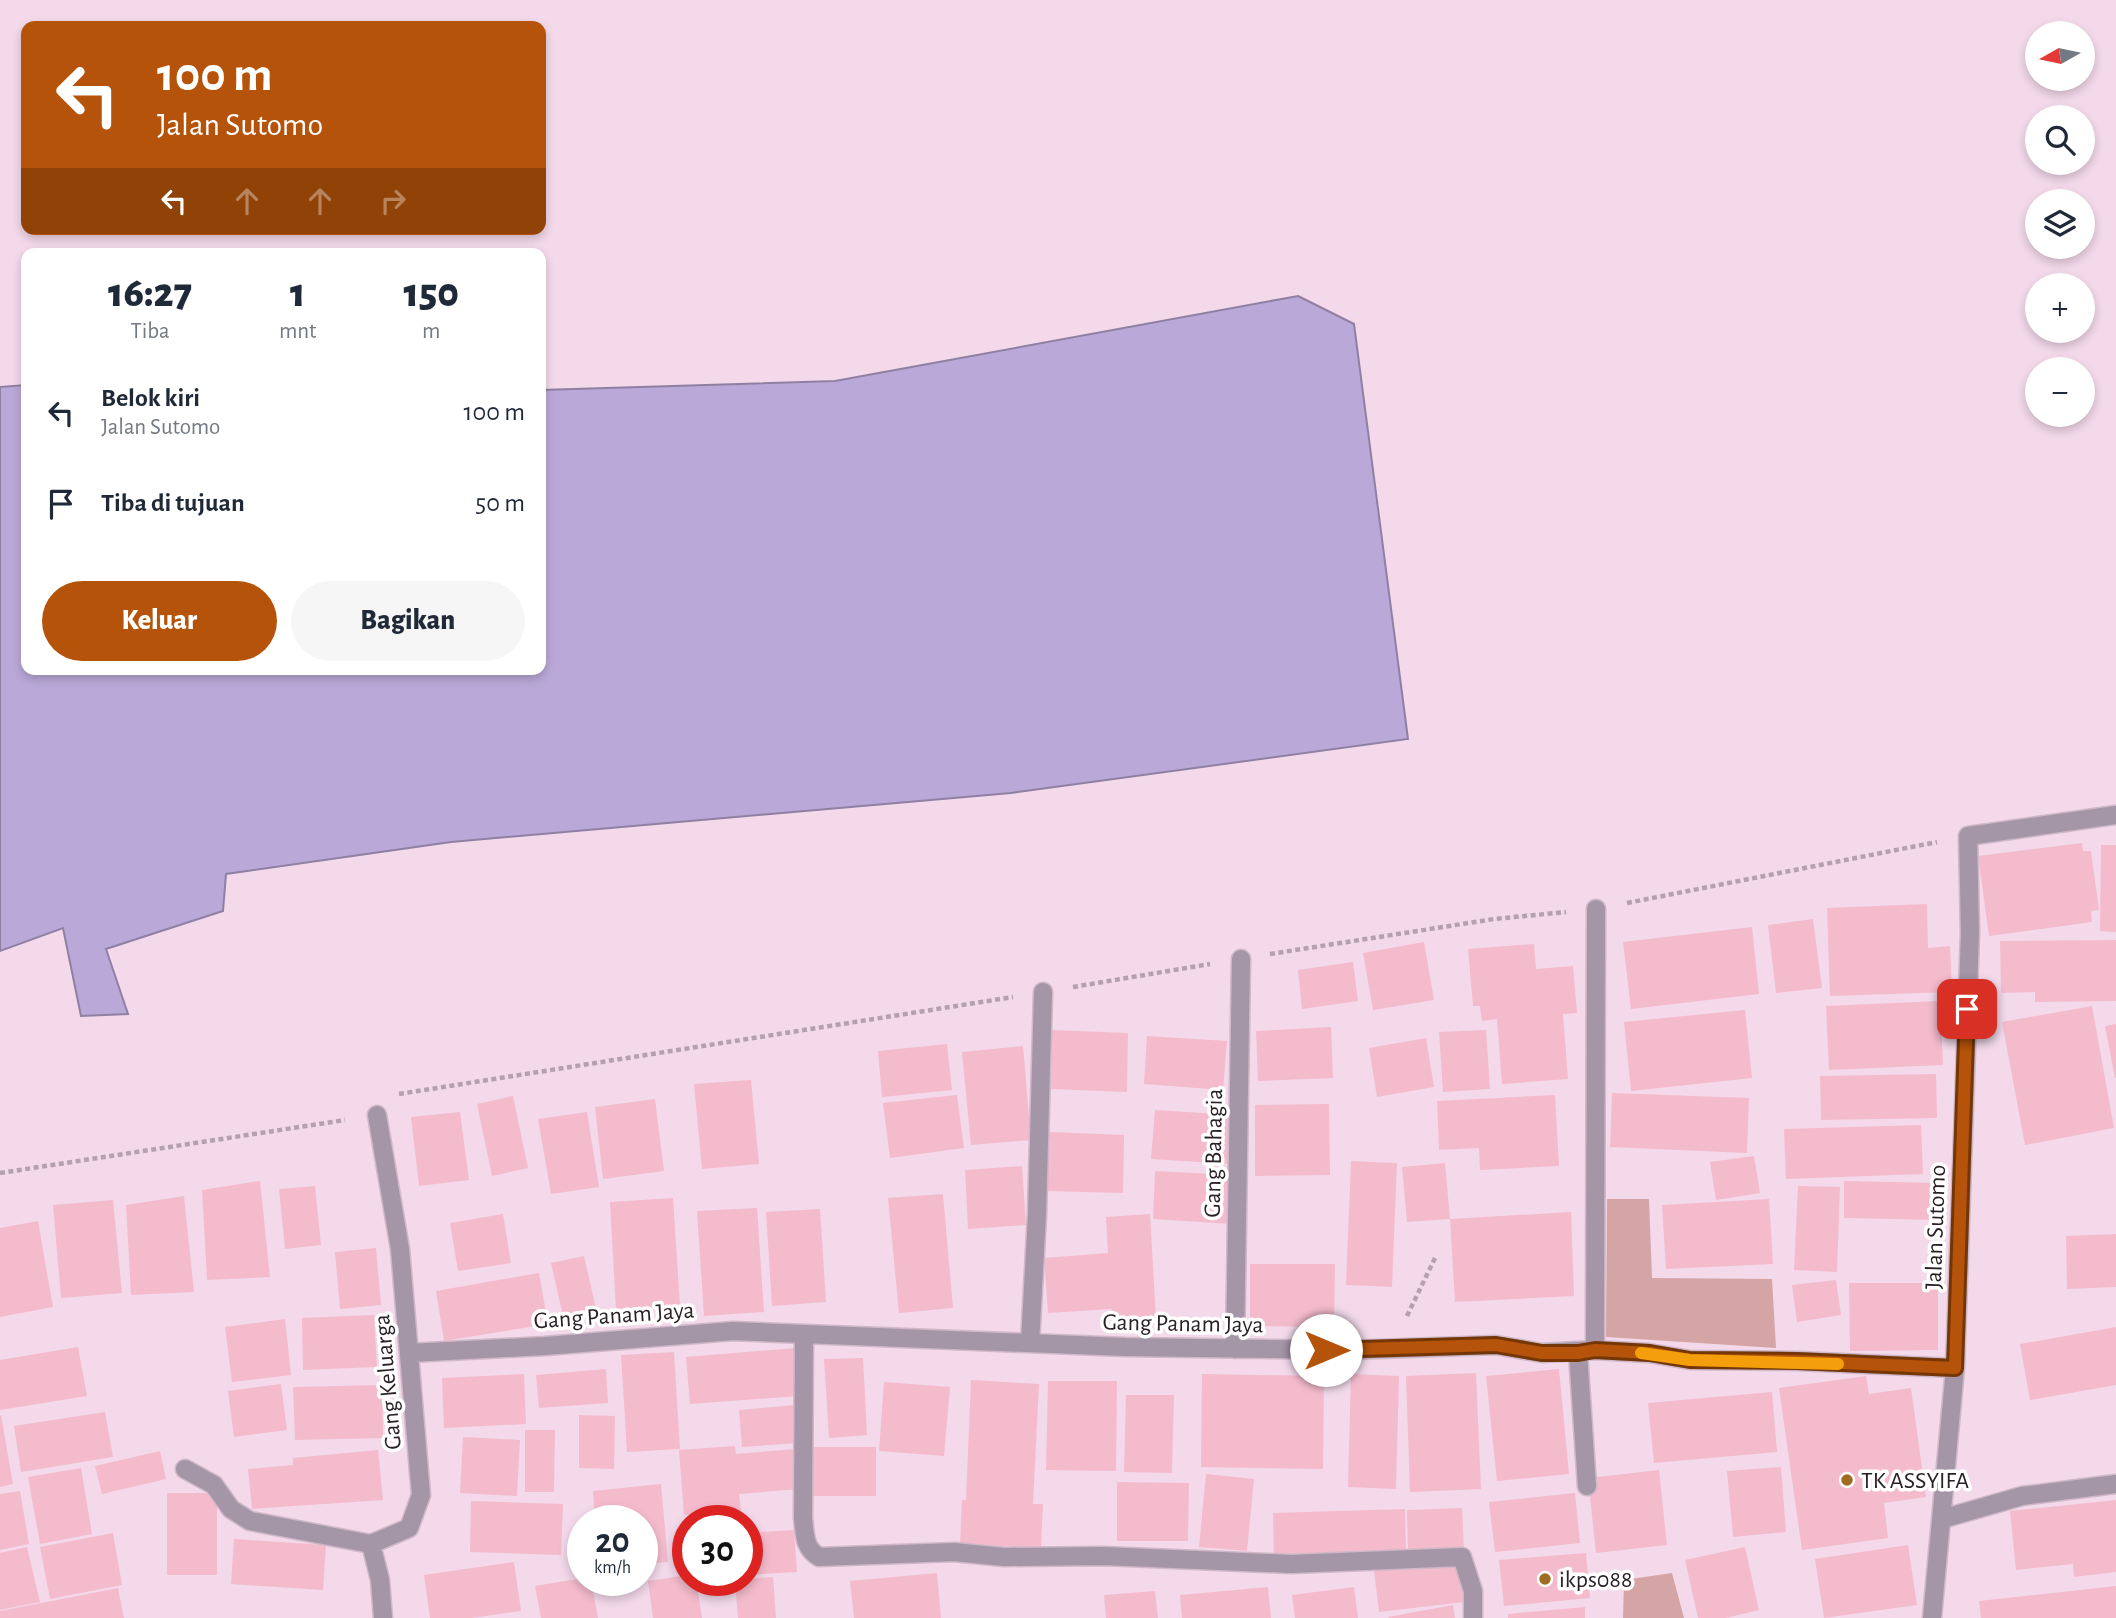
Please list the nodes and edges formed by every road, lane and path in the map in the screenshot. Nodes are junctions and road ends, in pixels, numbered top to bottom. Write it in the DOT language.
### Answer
graph roads {
  1 [pos="2116,815"];
  2 [pos="1968,836"];
  3 [pos="1596,909"];
  4 [pos="1241,959"];
  5 [pos="1043,992"];
  6 [pos="377,1115"];
  7 [pos="0,1173"];
  8 [pos="1435,1258"];
  9 [pos="804,1334"];
  10 [pos="1030,1343"];
  11 [pos="1235,1349"];
  12 [pos="1392,1349"];
  13 [pos="1587,1352"];
  14 [pos="409,1353"];
  15 [pos="1955,1368"];
  16 [pos="186,1469"];
  17 [pos="2116,1484"];
  18 [pos="1587,1486"];
  19 [pos="1942,1519"];
  20 [pos="371,1544"];
  21 [pos="383,1618"];
  22 [pos="1473,1618"];
  23 [pos="1932,1618"];
  1 -- 2 [label="street"];
  2 -- 3 [label="path"];
  2 -- 15 [label="street, Jalan Sutomo"];
  3 -- 4 [label="path"];
  3 -- 13 [label="street"];
  4 -- 5 [label="path"];
  4 -- 11 [label="street, Gang Bahagia"];
  5 -- 6 [label="path"];
  5 -- 10 [label="street"];
  6 -- 7 [label="path"];
  6 -- 14 [label="street, Gang Keluarga"];
  8 -- 12 [label="path"];
  9 -- 10 [label="street, Gang Panam Jaya"];
  9 -- 14 [label="street, Gang Panam Jaya"];
  9 -- 22 [label="street"];
  10 -- 11 [label="street, Gang Panam Jaya"];
  11 -- 12 [label="street, Gang Panam Jaya"];
  12 -- 13 [label="street, Gang Panam Jaya"];
  13 -- 15 [label="street, Gang Panam Jaya"];
  13 -- 18 [label="street"];
  14 -- 20 [label="street, Gang Keluarga"];
  15 -- 19 [label="street, Jalan Sutomo"];
  16 -- 20 [label="street"];
  17 -- 19 [label="street"];
  19 -- 23 [label="street, Jalan Sutomo"];
  20 -- 21 [label="street"];
}
